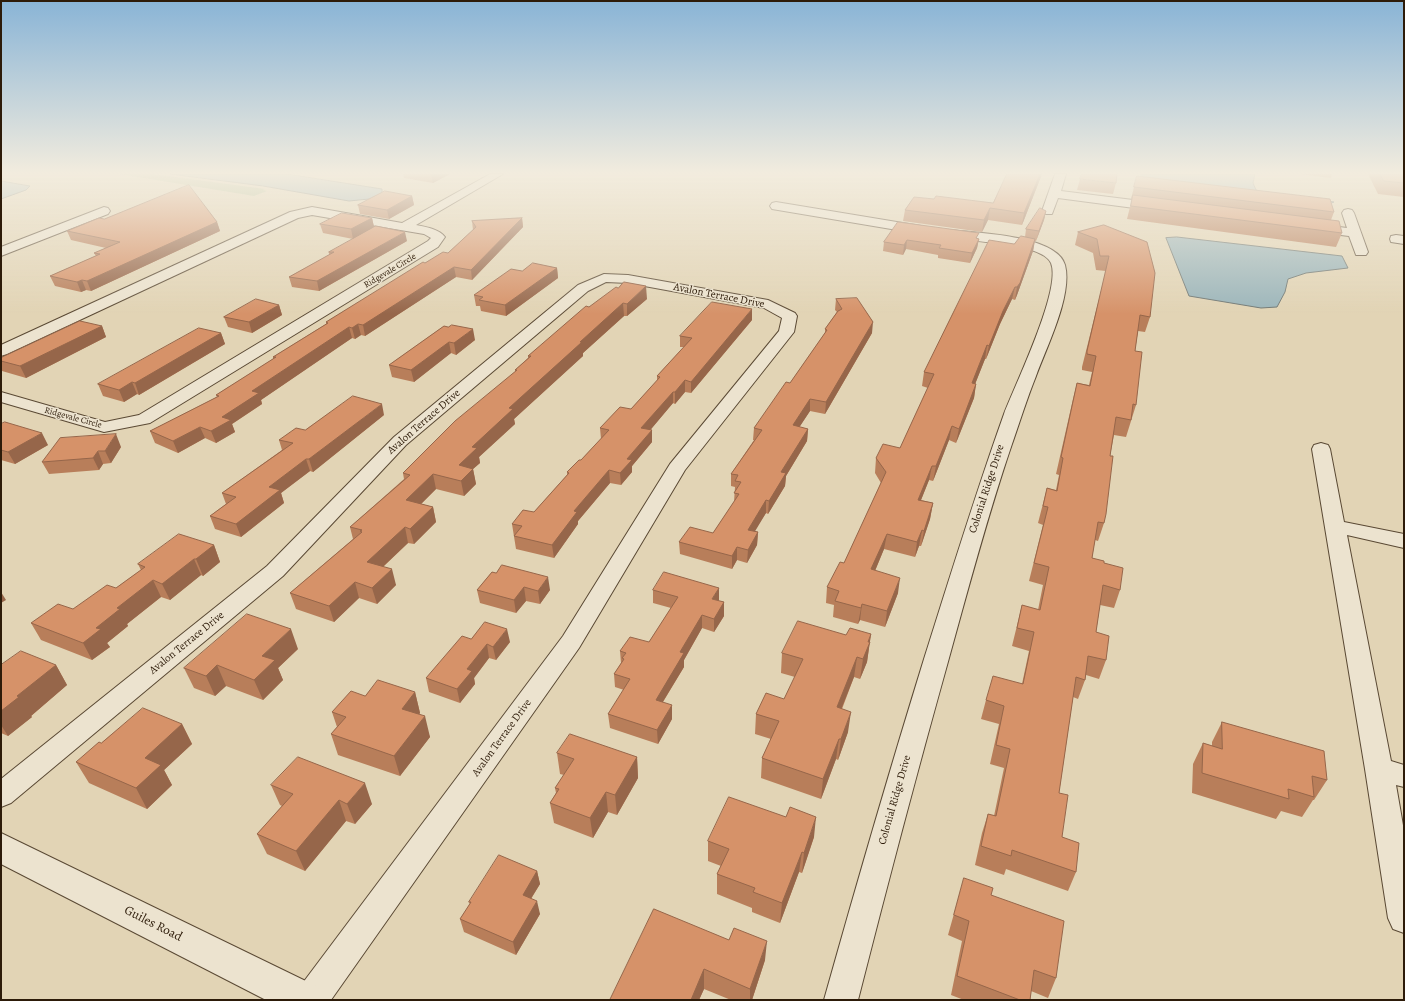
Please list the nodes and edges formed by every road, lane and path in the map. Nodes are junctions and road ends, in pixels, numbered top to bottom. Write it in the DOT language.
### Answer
graph roads {
  1 [pos="80,221"];
  2 [pos="282,221"];
  3 [pos="368,221"];
  4 [pos="415,221"];
  5 [pos="865,221"];
  6 [pos="1351,221"];
  7 [pos="404,227"];
  8 [pos="1307,227"];
  9 [pos="1355,233"];
  10 [pos="1,252"];
  11 [pos="1361,252"];
  12 [pos="1,351"];
  13 [pos="1,397"];
  14 [pos="1321,448"];
  15 [pos="1335,526"];
  16 [pos="1404,541"];
  17 [pos="1392,772"];
  18 [pos="1,795"];
  19 [pos="1,848"];
  20 [pos="1404,918"];
  21 [pos="304,1000"];
  22 [pos="311,1000"];
  23 [pos="841,1000"];
  1 -- 10 [label="street"];
  2 -- 12 [label="street, Ridgevale Circle"];
  3 -- 7 [label="street, Ridgevale Circle"];
  4 -- 7 [label="street"];
  5 -- 23 [label="street, Colonial Ridge Drive"];
  6 -- 9 [label="street"];
  7 -- 13 [label="street, Ridgevale Circle"];
  8 -- 9 [label="street"];
  9 -- 11 [label="street"];
  14 -- 15 [label="street"];
  15 -- 16 [label="street"];
  15 -- 17 [label="street"];
  17 -- 20 [label="street"];
  18 -- 22 [label="street, Avalon Terrace Drive"];
  19 -- 21 [label="street, Guiles Road"];
}
